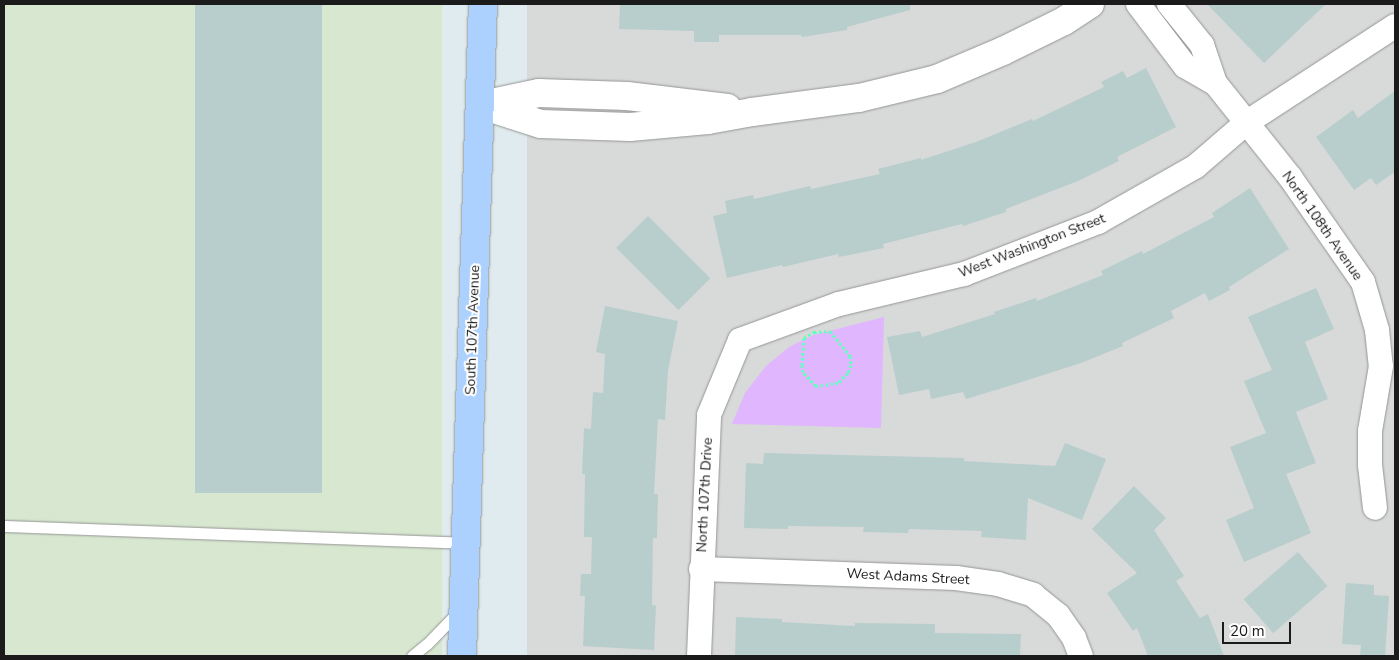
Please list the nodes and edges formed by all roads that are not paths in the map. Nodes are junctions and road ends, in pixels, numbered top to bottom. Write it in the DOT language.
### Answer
graph roads {
  1 [pos="483,4"];
  2 [pos="1090,4"];
  3 [pos="1138,4"];
  4 [pos="1169,4"];
  5 [pos="1395,26"];
  6 [pos="1215,83"];
  7 [pos="481,105"];
  8 [pos="1246,123"];
  9 [pos="740,340"];
  10 [pos="1375,508"];
  11 [pos="4,526"];
  12 [pos="465,543"];
  13 [pos="701,569"];
  14 [pos="463,606"];
  15 [pos="412,656"];
  16 [pos="462,656"];
  17 [pos="699,656"];
  18 [pos="1081,656"];
  1 -- 7 [label="main road, South 107th Avenue"];
  2 -- 7 [label="street"];
  3 -- 6 [label="street, North 108th Avenue"];
  4 -- 6 [label="street, North 108th Avenue"];
  5 -- 8 [label="street, West Washington Street"];
  6 -- 8 [label="street, North 108th Avenue"];
  7 -- 12 [label="main road, South 107th Avenue"];
  8 -- 9 [label="street, West Washington Street"];
  8 -- 10 [label="street, North 108th Avenue"];
  9 -- 13 [label="street, North 107th Drive"];
  11 -- 12 [label="lane"];
  12 -- 14 [label="main road, South 107th Avenue"];
  13 -- 17 [label="street, North 107th Drive"];
  13 -- 18 [label="street, West Adams Street"];
  14 -- 15 [label="lane"];
  14 -- 16 [label="main road, South 107th Avenue"];
}
